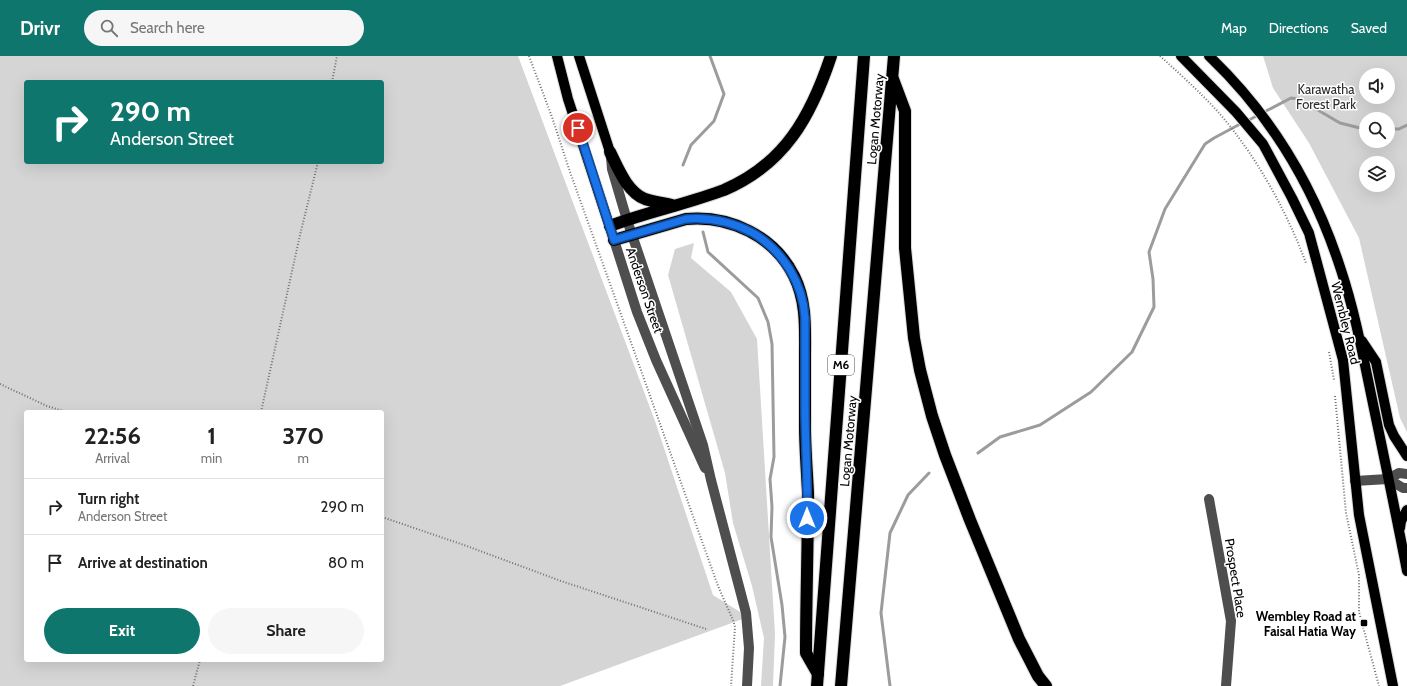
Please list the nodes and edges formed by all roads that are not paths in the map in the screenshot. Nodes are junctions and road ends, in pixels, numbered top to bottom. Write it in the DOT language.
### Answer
graph roads {
  1 [pos="557,56"];
  2 [pos="579,56"];
  3 [pos="831,56"];
  4 [pos="864,56"];
  5 [pos="894,56"];
  6 [pos="1181,56"];
  7 [pos="1209,56"];
  8 [pos="893,79"];
  9 [pos="610,152"];
  10 [pos="675,205"];
  11 [pos="627,220"];
  12 [pos="610,226"];
  13 [pos="632,235"];
  14 [pos="614,240"];
  15 [pos="1358,334"];
  16 [pos="1407,456"];
  17 [pos="1407,474"];
  18 [pos="1388,479"];
  19 [pos="711,480"];
  20 [pos="1355,481"];
  21 [pos="1407,488"];
  22 [pos="1209,499"];
  23 [pos="1407,510"];
  24 [pos="1399,532"];
  25 [pos="1407,571"];
  26 [pos="817,680"];
  27 [pos="747,686"];
  28 [pos="841,686"];
  29 [pos="1046,686"];
  30 [pos="1226,686"];
  31 [pos="1393,686"];
  1 -- 12 [label="main road, Anderson Street"];
  2 -- 9 [label="main road, Anderson Street"];
  3 -- 10 [label="highway"];
  4 -- 26 [label="highway, Logan Motorway / M6"];
  5 -- 8 [label="highway, Logan Motorway / M6"];
  6 -- 20 [label="main road, Wembley Road"];
  7 -- 15 [label="main road, Wembley Road"];
  8 -- 28 [label="highway, Logan Motorway / M6"];
  8 -- 29 [label="highway"];
  9 -- 10 [label="highway"];
  9 -- 11 [label="street, Anderson Street"];
  10 -- 11 [label="highway"];
  11 -- 12 [label="highway"];
  11 -- 13 [label="street, Anderson Street"];
  12 -- 14 [label="main road, Anderson Street"];
  13 -- 14 [label="highway"];
  13 -- 19 [label="street, Anderson Street"];
  13 -- 26 [label="highway"];
  14 -- 19 [label="street, Anderson Street"];
  15 -- 16 [label="main road"];
  15 -- 18 [label="main road, Wembley Road"];
  17 -- 18 [label="street"];
  18 -- 20 [label="street"];
  18 -- 21 [label="street"];
  18 -- 24 [label="main road, Wembley Road"];
  19 -- 27 [label="street, Anderson Street"];
  20 -- 31 [label="main road, Wembley Road"];
  22 -- 30 [label="street, Prospect Place"];
  23 -- 24 [label="main road"];
  24 -- 25 [label="main road, Wembley Road"];
}
